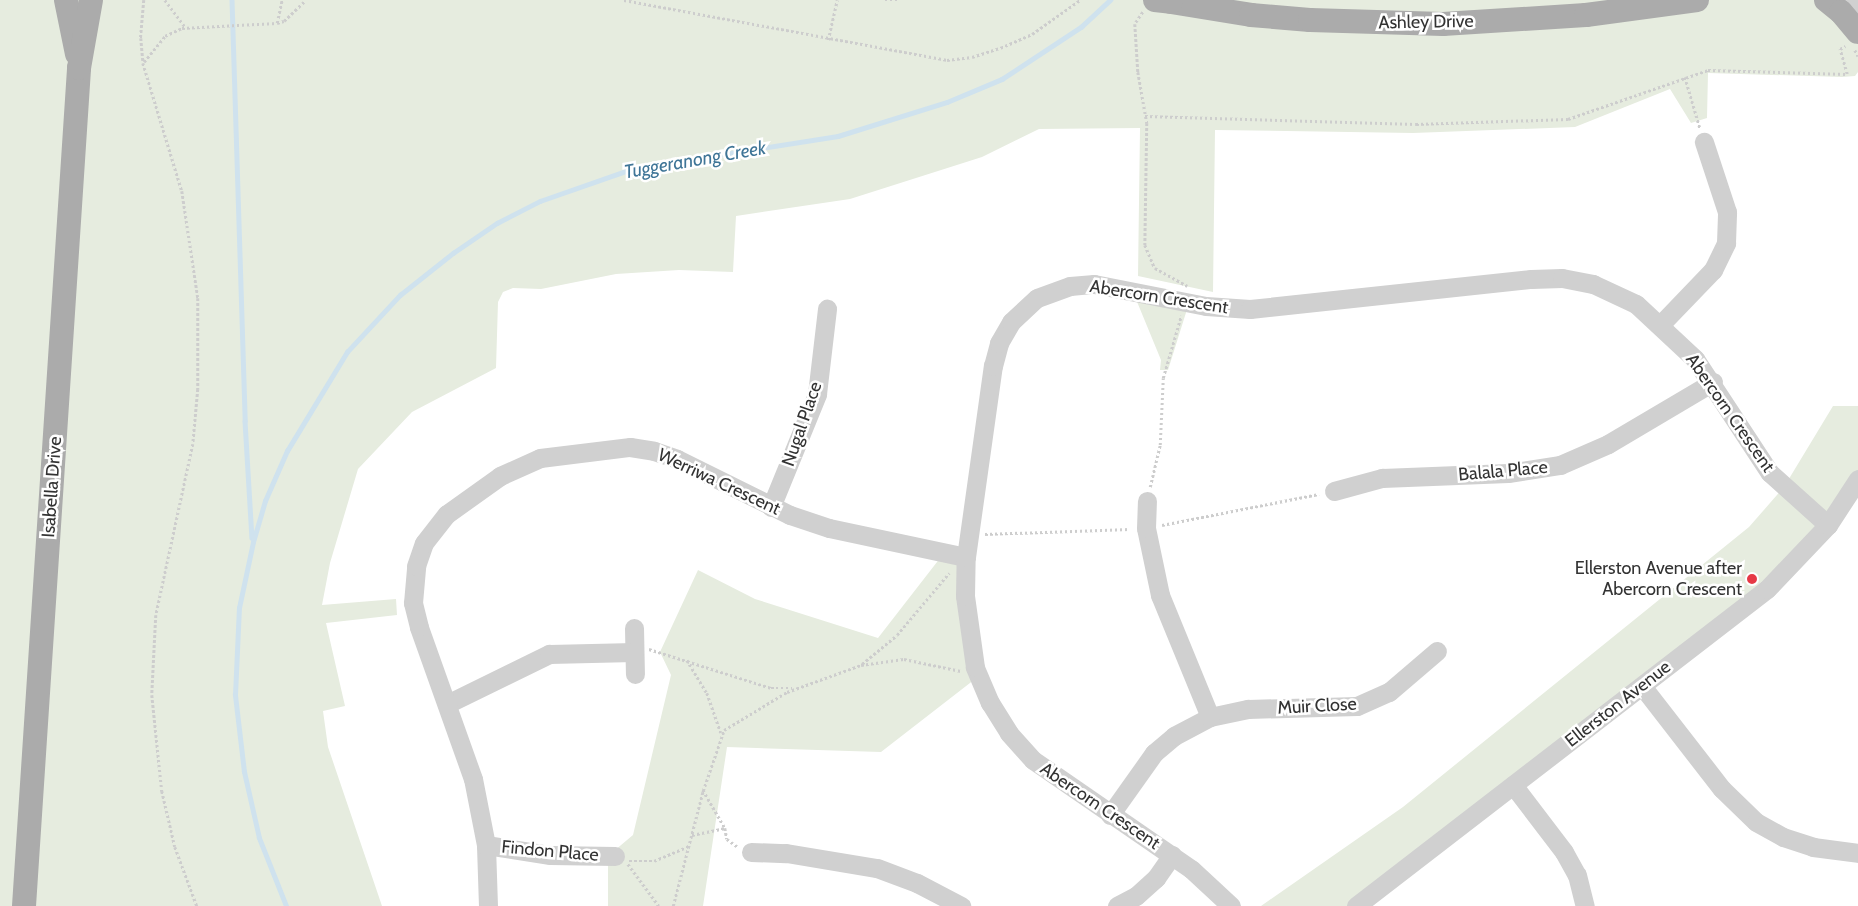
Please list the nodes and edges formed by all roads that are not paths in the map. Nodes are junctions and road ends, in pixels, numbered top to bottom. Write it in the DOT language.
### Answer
graph roads {
  1 [pos="66,0"];
  2 [pos="91,0"];
  3 [pos="1697,0"];
  4 [pos="1826,0"];
  5 [pos="1850,0"];
  6 [pos="1157,4"];
  7 [pos="1858,26"];
  8 [pos="1858,32"];
  9 [pos="79,68"];
  10 [pos="1704,142"];
  11 [pos="827,309"];
  12 [pos="1661,324"];
  13 [pos="1713,382"];
  14 [pos="1858,480"];
  15 [pos="1334,491"];
  16 [pos="1148,501"];
  17 [pos="771,508"];
  18 [pos="1828,525"];
  19 [pos="966,557"];
  20 [pos="634,628"];
  21 [pos="1437,651"];
  22 [pos="634,652"];
  23 [pos="635,674"];
  24 [pos="1642,686"];
  25 [pos="447,704"];
  26 [pos="1210,717"];
  27 [pos="1513,785"];
  28 [pos="1110,815"];
  29 [pos="486,845"];
  30 [pos="751,852"];
  31 [pos="1858,853"];
  32 [pos="615,856"];
  33 [pos="1172,856"];
  34 [pos="24,906"];
  35 [pos="488,906"];
  36 [pos="961,906"];
  37 [pos="1117,906"];
  38 [pos="1231,906"];
  39 [pos="1356,906"];
  40 [pos="1585,906"];
  1 -- 9 [label="main road, Isabella Drive"];
  2 -- 9 [label="main road, Isabella Drive"];
  3 -- 6 [label="main road, Ashley Drive"];
  4 -- 8 [label="main road"];
  5 -- 7 [label="street"];
  9 -- 34 [label="main road, Isabella Drive"];
  10 -- 12 [label="street"];
  11 -- 17 [label="street, Nugal Place"];
  12 -- 13 [label="street, Abercorn Crescent"];
  12 -- 19 [label="street, Abercorn Crescent"];
  13 -- 15 [label="street, Balala Place"];
  13 -- 18 [label="street, Abercorn Crescent"];
  14 -- 18 [label="street, Ellerston Avenue"];
  16 -- 26 [label="street"];
  17 -- 19 [label="street, Werriwa Crescent"];
  17 -- 25 [label="street, Werriwa Crescent"];
  18 -- 24 [label="street, Ellerston Avenue"];
  19 -- 28 [label="street, Abercorn Crescent"];
  20 -- 22 [label="street"];
  21 -- 26 [label="street, Muir Close"];
  22 -- 23 [label="street"];
  22 -- 25 [label="street"];
  24 -- 27 [label="street, Ellerston Avenue"];
  24 -- 31 [label="street"];
  25 -- 29 [label="street, Werriwa Crescent"];
  26 -- 28 [label="street, Muir Close"];
  27 -- 39 [label="street, Ellerston Avenue"];
  27 -- 40 [label="street"];
  28 -- 33 [label="street, Abercorn Crescent"];
  29 -- 32 [label="street, Findon Place"];
  29 -- 35 [label="street, Werriwa Crescent"];
  30 -- 36 [label="street"];
  33 -- 37 [label="street"];
  33 -- 38 [label="street, Abercorn Crescent"];
}
